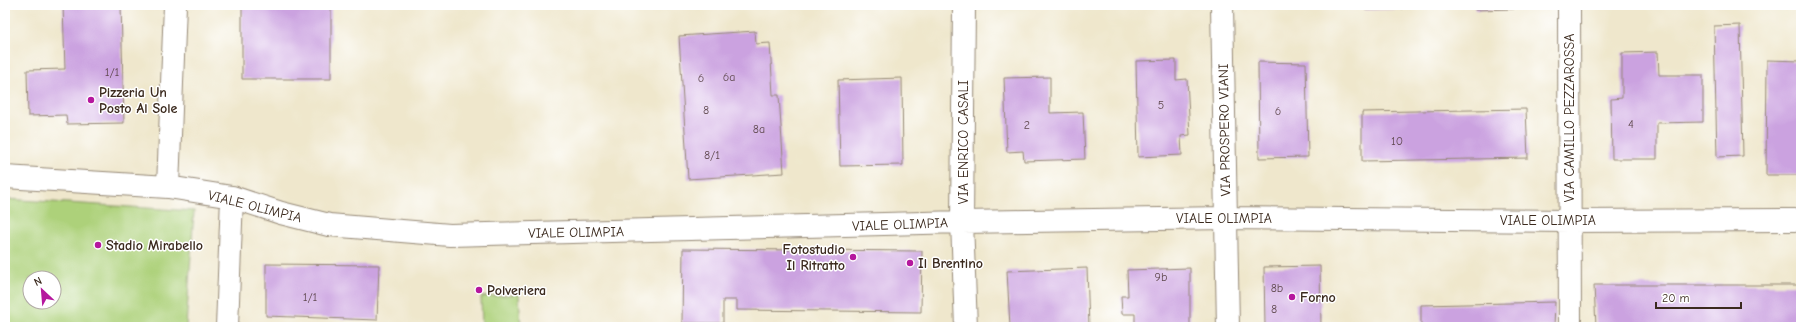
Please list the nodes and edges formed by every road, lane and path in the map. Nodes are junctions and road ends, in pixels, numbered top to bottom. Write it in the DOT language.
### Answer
graph roads {
  1 [pos="175,5"];
  2 [pos="964,5"];
  3 [pos="1222,5"];
  4 [pos="1569,5"];
  5 [pos="5,177"];
  6 [pos="168,187"];
  7 [pos="232,197"];
  8 [pos="1226,218"];
  9 [pos="1801,220"];
  10 [pos="1569,221"];
  11 [pos="962,222"];
  12 [pos="226,327"];
  13 [pos="966,327"];
  14 [pos="1228,327"];
  15 [pos="1570,327"];
  1 -- 6 [label="street"];
  2 -- 11 [label="street, VIA ENRICO CASALI"];
  3 -- 8 [label="street, VIA PROSPERO VIANI"];
  4 -- 10 [label="street, VIA CAMILLO PEZZAROSSA"];
  5 -- 6 [label="street, VIALE OLIMPIA"];
  6 -- 7 [label="street, VIALE OLIMPIA"];
  7 -- 11 [label="street, VIALE OLIMPIA"];
  7 -- 12 [label="street"];
  8 -- 10 [label="street, VIALE OLIMPIA"];
  8 -- 11 [label="street, VIALE OLIMPIA"];
  8 -- 14 [label="street, VIA PROSPERO VIANI"];
  9 -- 10 [label="street, VIALE OLIMPIA"];
  10 -- 15 [label="street, VIA CAMILLO PEZZAROSSA"];
  11 -- 13 [label="street, VIA ENRICO CASALI"];
}
